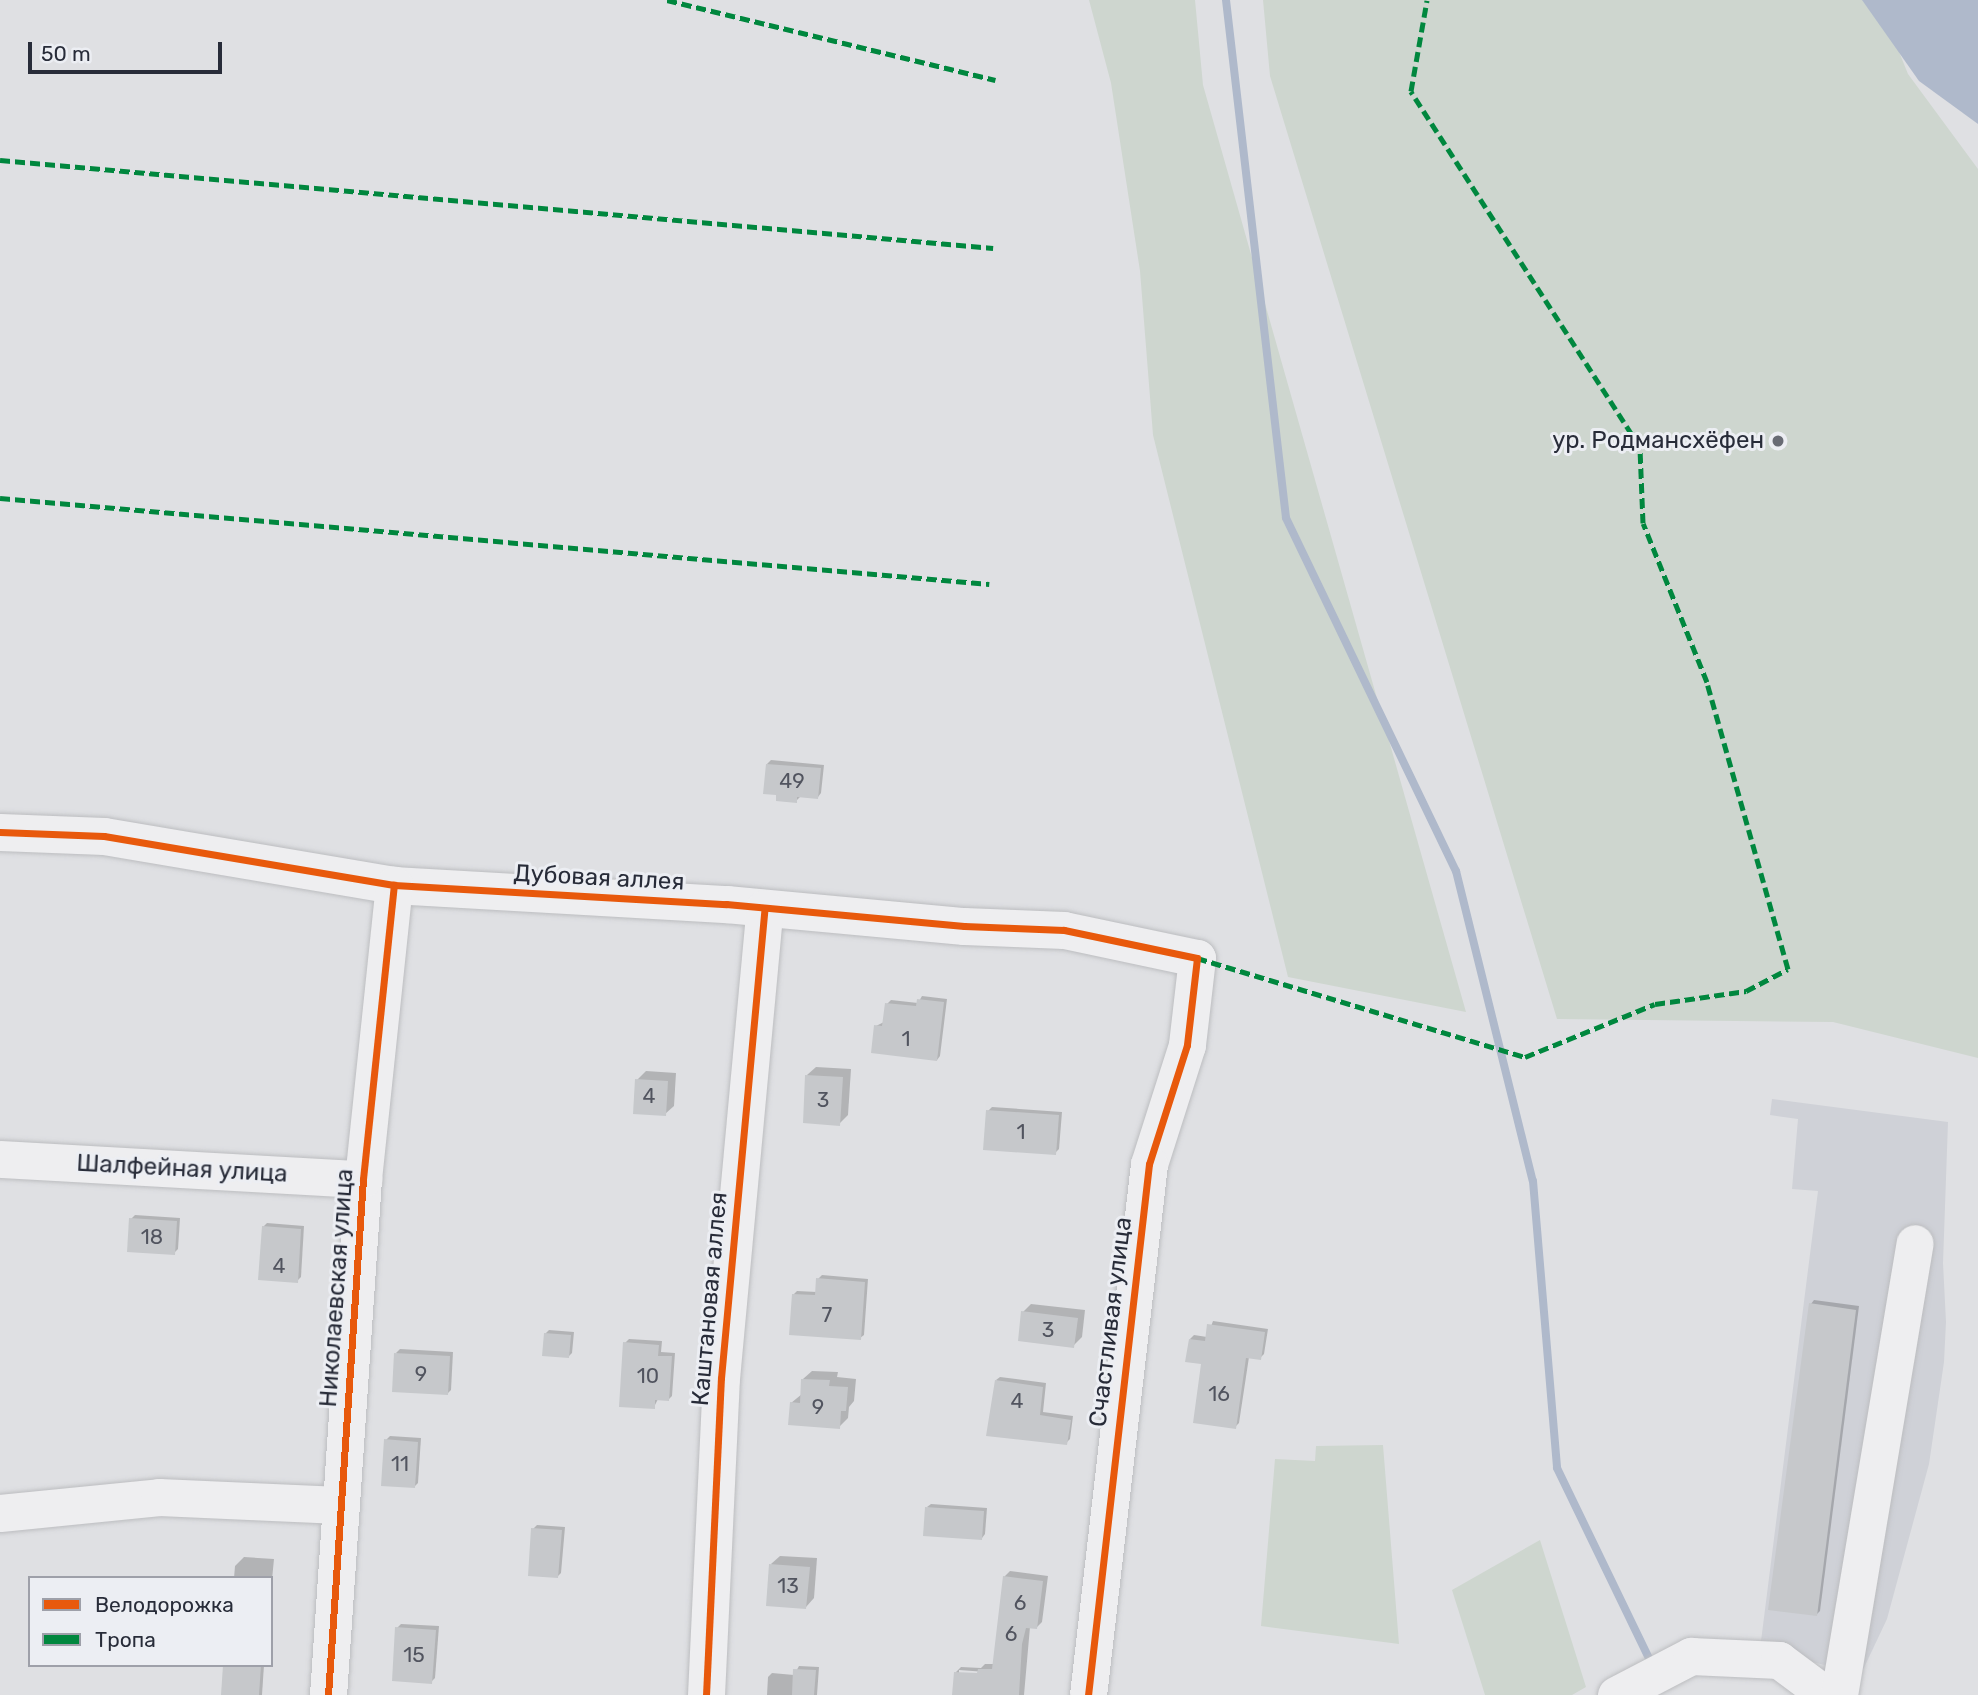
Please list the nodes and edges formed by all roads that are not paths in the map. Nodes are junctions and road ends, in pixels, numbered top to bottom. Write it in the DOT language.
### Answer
graph roads {
  1 [pos="0,832"];
  2 [pos="394,885"];
  3 [pos="765,908"];
  4 [pos="1197,958"];
  5 [pos="0,1159"];
  6 [pos="363,1179"];
  7 [pos="1915,1243"];
  8 [pos="340,1505"];
  9 [pos="0,1513"];
  10 [pos="328,1695"];
  11 [pos="706,1695"];
  12 [pos="1088,1695"];
  13 [pos="1616,1695"];
  14 [pos="1826,1695"];
  15 [pos="1839,1695"];
  1 -- 2 [label="street, Дубовая аллея"];
  2 -- 3 [label="street, Дубовая аллея"];
  2 -- 6 [label="street, Николаевская улица"];
  3 -- 4 [label="street, Дубовая аллея"];
  3 -- 11 [label="street, Каштановая аллея"];
  4 -- 12 [label="street, Счастливая улица"];
  5 -- 6 [label="street, Шалфейная улица"];
  6 -- 8 [label="street, Николаевская улица"];
  7 -- 15 [label="street"];
  8 -- 9 [label="street"];
  8 -- 10 [label="street, Николаевская улица"];
  13 -- 14 [label="street"];
}
